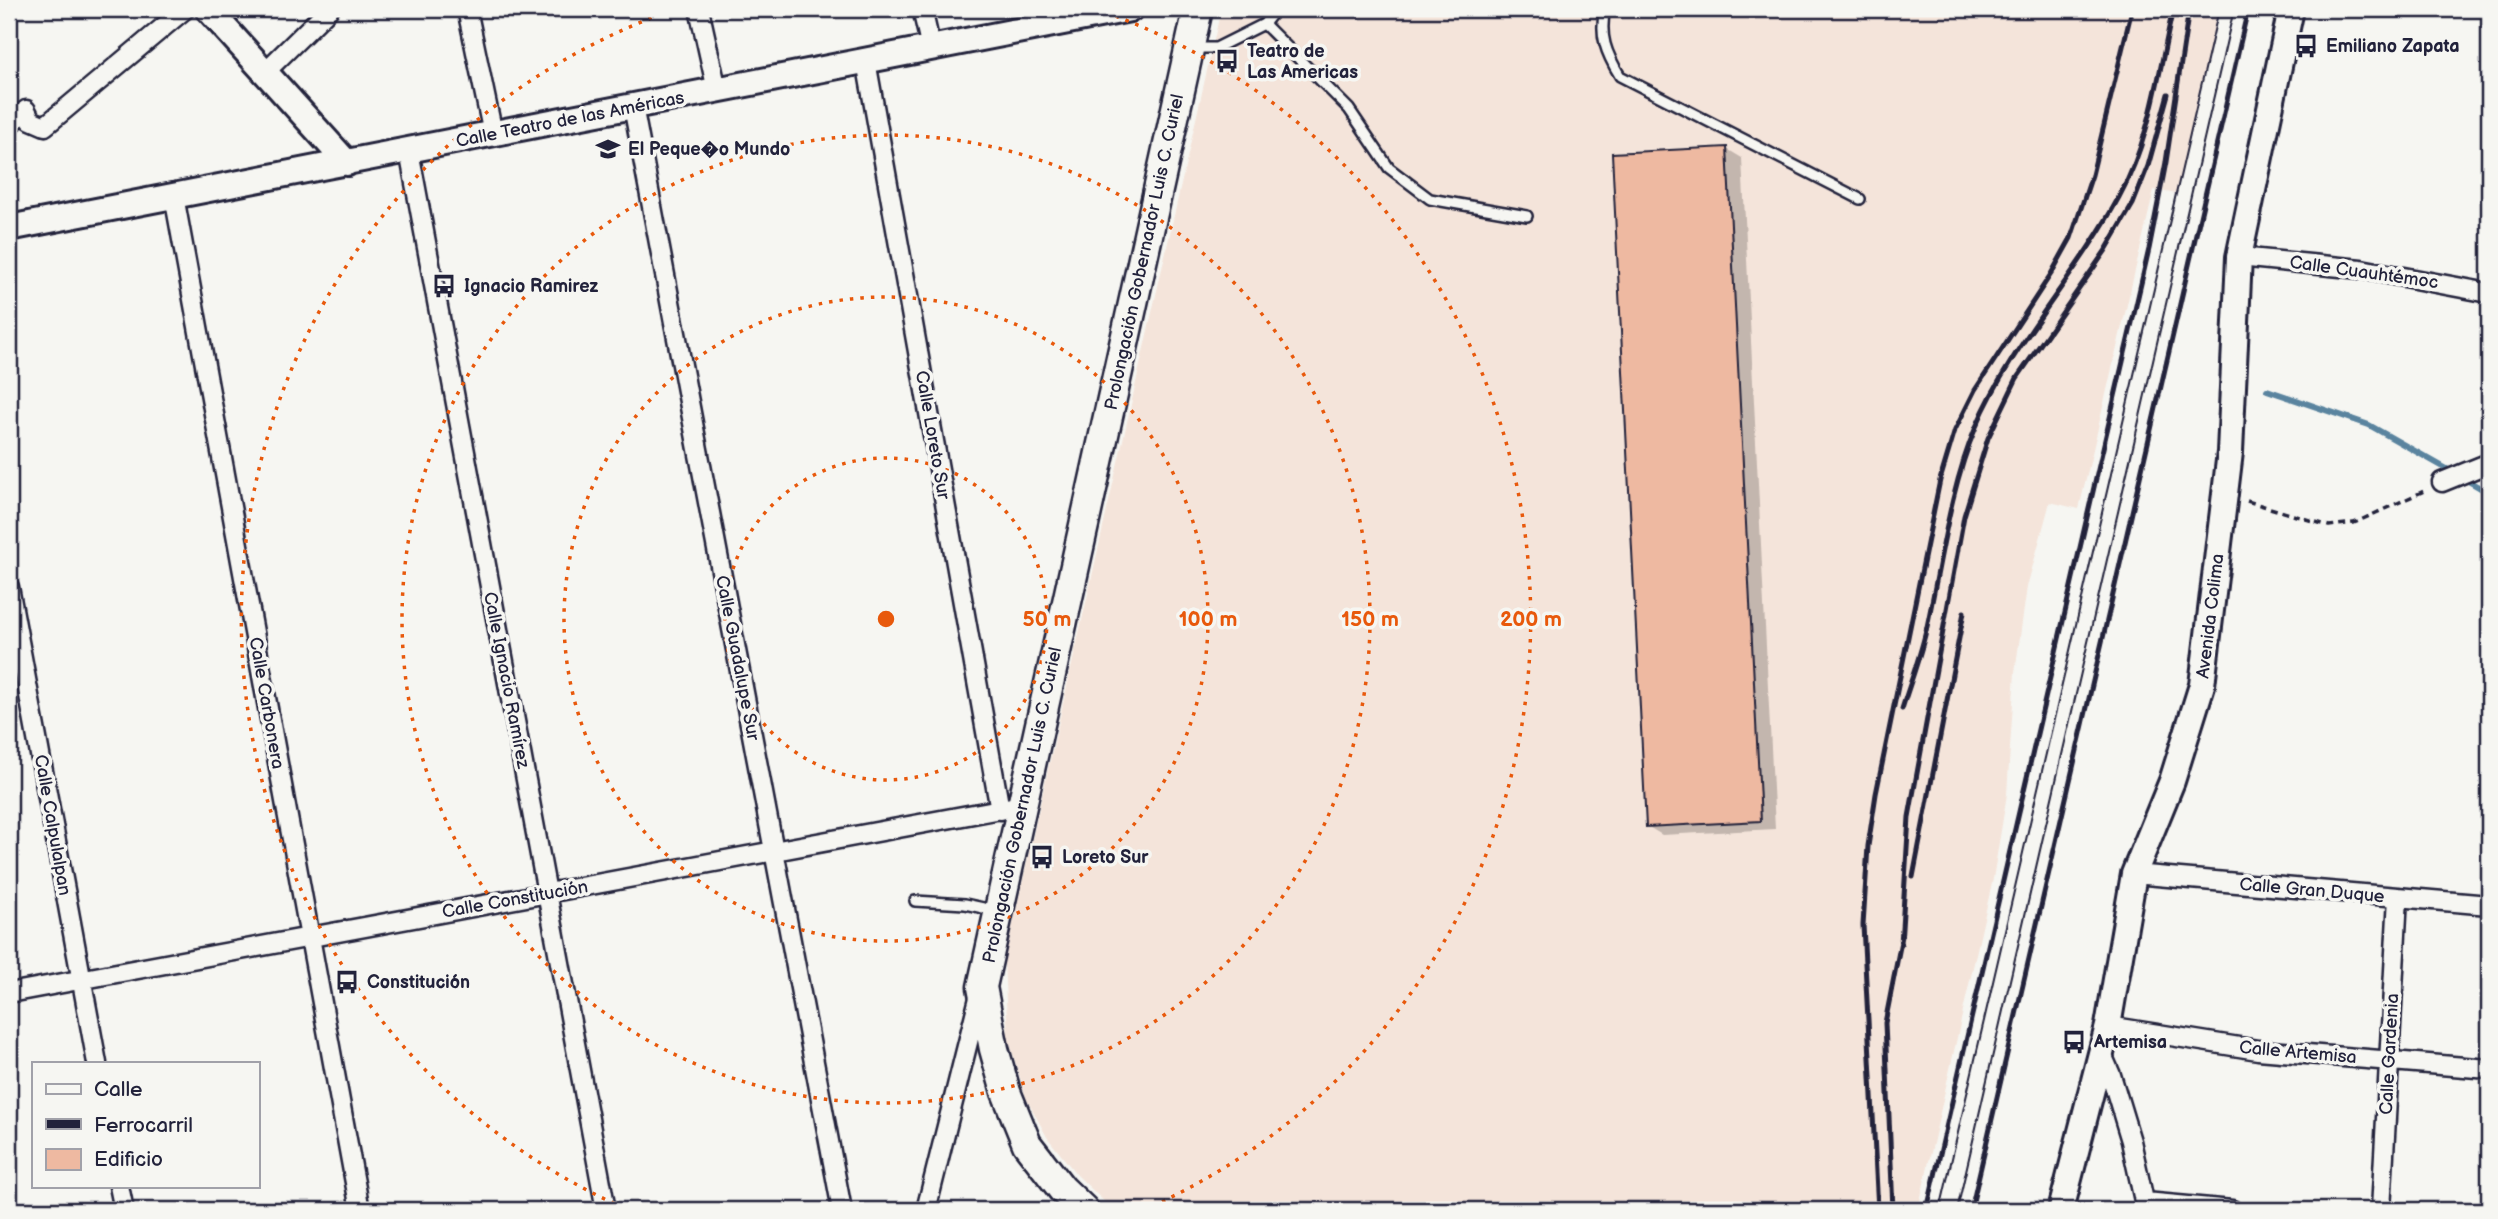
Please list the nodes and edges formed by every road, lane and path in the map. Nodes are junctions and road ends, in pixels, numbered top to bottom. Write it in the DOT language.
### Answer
graph roads {
  1 [pos="185,9"];
  2 [pos="208,9"];
  3 [pos="329,9"];
  4 [pos="467,9"];
  5 [pos="699,9"];
  6 [pos="922,9"];
  7 [pos="1130,9"];
  8 [pos="1198,9"];
  9 [pos="1276,9"];
  10 [pos="1605,9"];
  11 [pos="2291,9"];
  12 [pos="1264,24"];
  13 [pos="931,48"];
  14 [pos="1189,48"];
  15 [pos="866,61"];
  16 [pos="265,72"];
  17 [pos="717,90"];
  18 [pos="633,106"];
  19 [pos="9,125"];
  20 [pos="493,134"];
  21 [pos="409,151"];
  22 [pos="347,163"];
  23 [pos="174,196"];
  24 [pos="1860,199"];
  25 [pos="1527,216"];
  26 [pos="9,228"];
  27 [pos="2239,257"];
  28 [pos="2489,293"];
  29 [pos="2482,466"];
  30 [pos="2442,482"];
  31 [pos="2225,494"];
  32 [pos="9,587"];
  33 [pos="1011,808"];
  34 [pos="774,852"];
  35 [pos="2134,874"];
  36 [pos="547,894"];
  37 [pos="2398,897"];
  38 [pos="915,901"];
  39 [pos="2489,905"];
  40 [pos="999,911"];
  41 [pos="310,937"];
  42 [pos="81,980"];
  43 [pos="982,988"];
  44 [pos="9,993"];
  45 [pos="2108,1026"];
  46 [pos="2101,1052"];
  47 [pos="2388,1060"];
  48 [pos="97,1062"];
  49 [pos="2489,1069"];
  50 [pos="119,1188"];
  51 [pos="2146,1206"];
  52 [pos="124,1210"];
  53 [pos="359,1210"];
  54 [pos="606,1210"];
  55 [pos="842,1210"];
  56 [pos="926,1210"];
  57 [pos="1084,1210"];
  58 [pos="2061,1210"];
  59 [pos="2232,1210"];
  60 [pos="2381,1210"];
  1 -- 19 [label="street"];
  2 -- 16 [label="street"];
  3 -- 16 [label="street"];
  4 -- 20 [label="street"];
  5 -- 17 [label="street"];
  6 -- 13 [label="street"];
  7 -- 13 [label="street, Calle Teatro de las Américas"];
  8 -- 14 [label="main road, Prolongación Gobernador Luis C. Curiel"];
  9 -- 12 [label="lane"];
  10 -- 24 [label="lane"];
  11 -- 27 [label="street, Avenida Colima"];
  12 -- 14 [label="lane"];
  12 -- 25 [label="lane"];
  13 -- 15 [label="street, Calle Teatro de las Américas"];
  14 -- 33 [label="main road, Prolongación Gobernador Luis C. Curiel"];
  15 -- 17 [label="street, Calle Teatro de las Américas"];
  15 -- 33 [label="street, Calle Loreto Sur"];
  16 -- 22 [label="street"];
  17 -- 18 [label="street, Calle Teatro de las Américas"];
  18 -- 20 [label="street, Calle Teatro de las Américas"];
  18 -- 34 [label="street, Calle Guadalupe Sur"];
  20 -- 21 [label="street, Calle Teatro de las Américas"];
  21 -- 22 [label="street, Calle Teatro de las Américas"];
  21 -- 36 [label="street, Calle Ignacio Ramírez"];
  22 -- 23 [label="street, Calle Teatro de las Américas"];
  23 -- 26 [label="street, Calle Teatro de las Américas"];
  23 -- 41 [label="street, Calle Carbonera"];
  27 -- 28 [label="street, Calle Cuauhtémoc"];
  27 -- 31 [label="street, Avenida Colima"];
  29 -- 30 [label="street"];
  30 -- 31 [label="path"];
  31 -- 35 [label="street, Avenida Colima"];
  32 -- 42 [label="street, Calle Calpulalpan"];
  33 -- 34 [label="street, Calle Constitución"];
  33 -- 40 [label="main road, Prolongación Gobernador Luis C. Curiel"];
  34 -- 36 [label="street, Calle Constitución"];
  34 -- 55 [label="street, Calle Guadalupe Sur"];
  35 -- 37 [label="street, Calle Gran Duque"];
  35 -- 45 [label="street, Avenida Colima"];
  36 -- 41 [label="street, Calle Constitución"];
  36 -- 54 [label="street, Calle Ignacio Ramírez"];
  37 -- 39 [label="street, Calle Gran Duque"];
  37 -- 47 [label="street, Calle Gardenia"];
  38 -- 40 [label="lane"];
  40 -- 43 [label="main road, Prolongación Gobernador Luis C. Curiel"];
  41 -- 42 [label="street, Calle Constitución"];
  41 -- 53 [label="street, Calle Carbonera"];
  42 -- 44 [label="street, Calle Constitución"];
  42 -- 48 [label="street, Calle Calpulalpan"];
  43 -- 56 [label="street"];
  43 -- 57 [label="main road, Prolongación Gobernador Luis C. Curiel"];
  45 -- 46 [label="street, Avenida Colima"];
  45 -- 47 [label="street, Calle Artemisa"];
  46 -- 51 [label="street"];
  46 -- 58 [label="street, Avenida Colima"];
  47 -- 49 [label="street, Calle Artemisa"];
  47 -- 60 [label="street, Calle Gardenia"];
  50 -- 52 [label="street"];
  51 -- 59 [label="street"];
}
